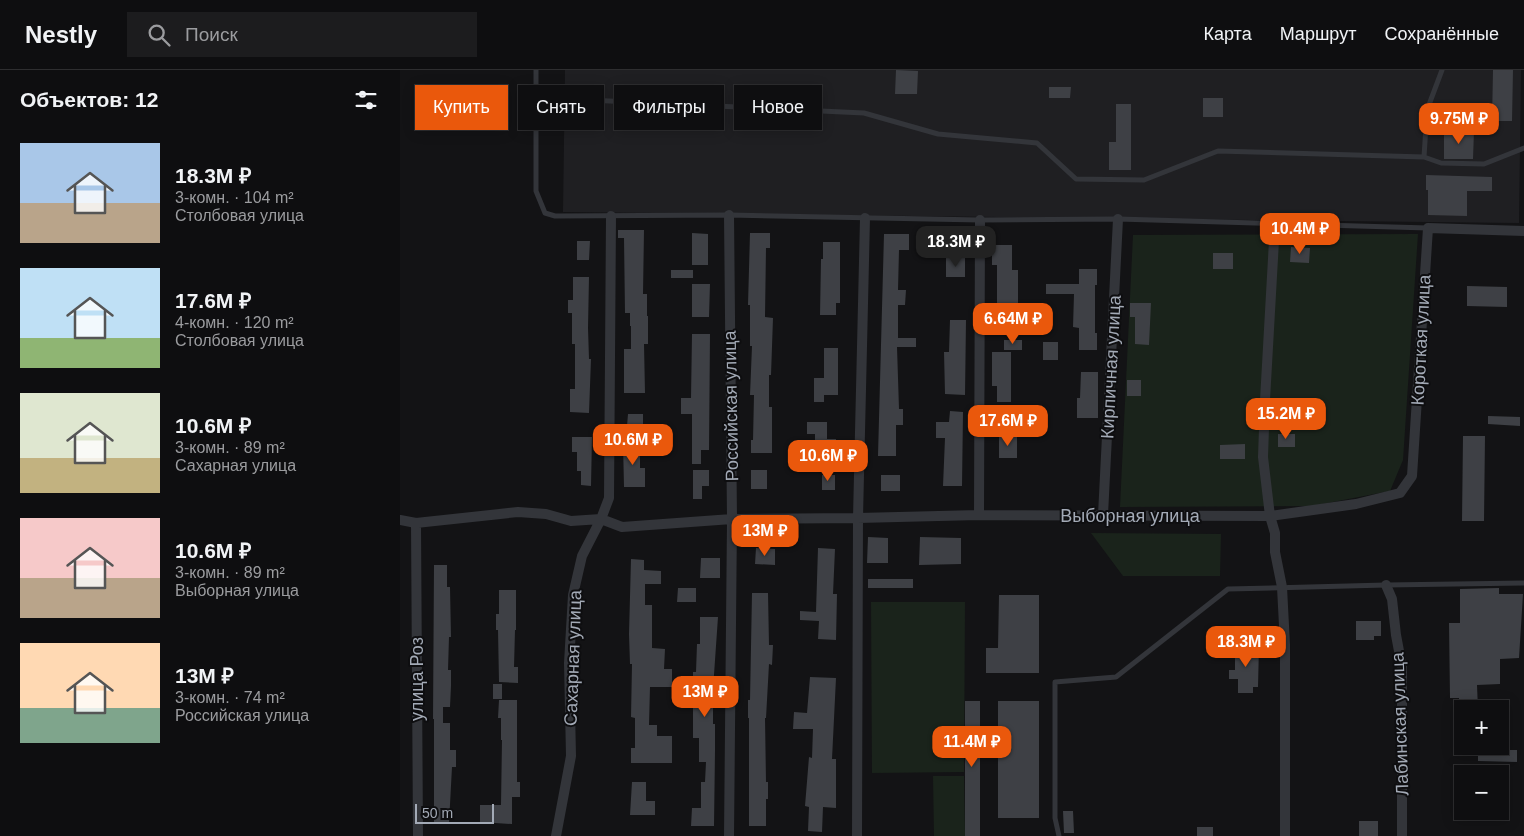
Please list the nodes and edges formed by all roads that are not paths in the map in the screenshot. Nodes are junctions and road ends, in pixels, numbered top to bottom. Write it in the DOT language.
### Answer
graph roads {
  1 [pos="536,70"];
  2 [pos="1442,70"];
  3 [pos="604,101"];
  4 [pos="1524,148"];
  5 [pos="1424,157"];
  6 [pos="729,215"];
  7 [pos="611,216"];
  8 [pos="865,218"];
  9 [pos="1118,219"];
  10 [pos="980,220"];
  11 [pos="1275,224"];
  12 [pos="1428,228"];
  13 [pos="1524,231"];
  14 [pos="1400,493"];
  15 [pos="979,515"];
  16 [pos="1103,515"];
  17 [pos="1270,516"];
  18 [pos="858,518"];
  19 [pos="601,519"];
  20 [pos="732,519"];
  21 [pos="400,520"];
  22 [pos="416,523"];
  23 [pos="1524,583"];
  24 [pos="1386,584"];
  25 [pos="1282,588"];
  26 [pos="418,836"];
  27 [pos="556,836"];
  28 [pos="729,836"];
  29 [pos="856,836"];
  30 [pos="1059,836"];
  31 [pos="1285,836"];
  32 [pos="1402,836"];
  1 -- 7 [label="lane"];
  2 -- 5 [label="lane"];
  3 -- 5 [label="lane"];
  4 -- 5 [label="lane"];
  6 -- 7 [label="lane"];
  6 -- 8 [label="lane"];
  6 -- 20 [label="street, Российская улица"];
  7 -- 19 [label="street, Сахарная улица"];
  8 -- 10 [label="lane"];
  8 -- 18 [label="street"];
  9 -- 10 [label="lane"];
  9 -- 11 [label="lane"];
  9 -- 16 [label="street, Кирпичная улица"];
  10 -- 15 [label="street"];
  11 -- 12 [label="lane"];
  11 -- 17 [label="street"];
  12 -- 13 [label="street"];
  12 -- 14 [label="street, Короткая улица"];
  14 -- 17 [label="street, Выборная улица"];
  15 -- 16 [label="street, Выборная улица"];
  15 -- 18 [label="street, Выборная улица"];
  16 -- 17 [label="street, Выборная улица"];
  17 -- 25 [label="street"];
  18 -- 20 [label="street, Выборная улица"];
  18 -- 29 [label="street"];
  19 -- 20 [label="street, Выборная улица"];
  19 -- 22 [label="street"];
  19 -- 27 [label="street, Сахарная улица"];
  20 -- 28 [label="street, Российская улица"];
  21 -- 22 [label="street"];
  22 -- 26 [label="street, улица Роз"];
  23 -- 24 [label="lane"];
  24 -- 25 [label="lane"];
  24 -- 32 [label="street, Лабинская улица"];
  25 -- 30 [label="lane"];
  25 -- 31 [label="street"];
}
